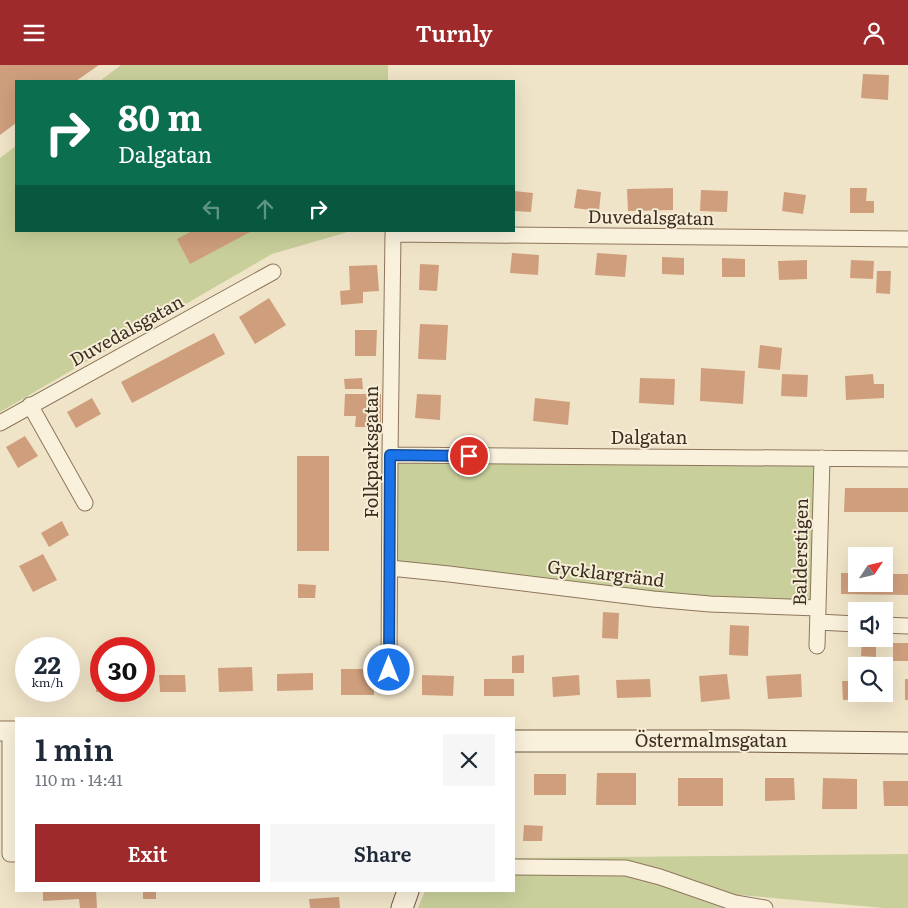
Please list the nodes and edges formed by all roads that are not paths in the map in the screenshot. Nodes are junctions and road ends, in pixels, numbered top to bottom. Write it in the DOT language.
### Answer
graph roads {
  1 [pos="393,234"];
  2 [pos="908,239"];
  3 [pos="273,272"];
  4 [pos="30,405"];
  5 [pos="0,423"];
  6 [pos="390,455"];
  7 [pos="822,459"];
  8 [pos="908,459"];
  9 [pos="85,503"];
  10 [pos="390,567"];
  11 [pos="818,615"];
  12 [pos="848,622"];
  13 [pos="893,625"];
  14 [pos="908,626"];
  15 [pos="817,646"];
  16 [pos="389,670"];
  17 [pos="9,731"];
  18 [pos="515,741"];
  19 [pos="908,743"];
  20 [pos="15,854"];
  21 [pos="515,867"];
  22 [pos="408,892"];
  23 [pos="402,908"];
  24 [pos="765,908"];
  1 -- 2 [label="street, Duvedalsgatan"];
  1 -- 6 [label="street, Folkparksgatan"];
  3 -- 4 [label="street, Duvedalsgatan"];
  4 -- 5 [label="street, Duvedalsgatan"];
  4 -- 9 [label="street"];
  6 -- 7 [label="street, Dalgatan"];
  6 -- 10 [label="street, Folkparksgatan"];
  7 -- 8 [label="street, Dalgatan"];
  7 -- 11 [label="street, Balderstigen"];
  10 -- 11 [label="street, Gycklargränd"];
  10 -- 16 [label="street, Folkparksgatan"];
  11 -- 12 [label="street, Gycklargränd"];
  11 -- 15 [label="street, Balderstigen"];
  13 -- 14 [label="street"];
  17 -- 20 [label="street"];
  18 -- 19 [label="main road, Östermalmsgatan"];
  21 -- 24 [label="street"];
  22 -- 23 [label="main road"];
}
